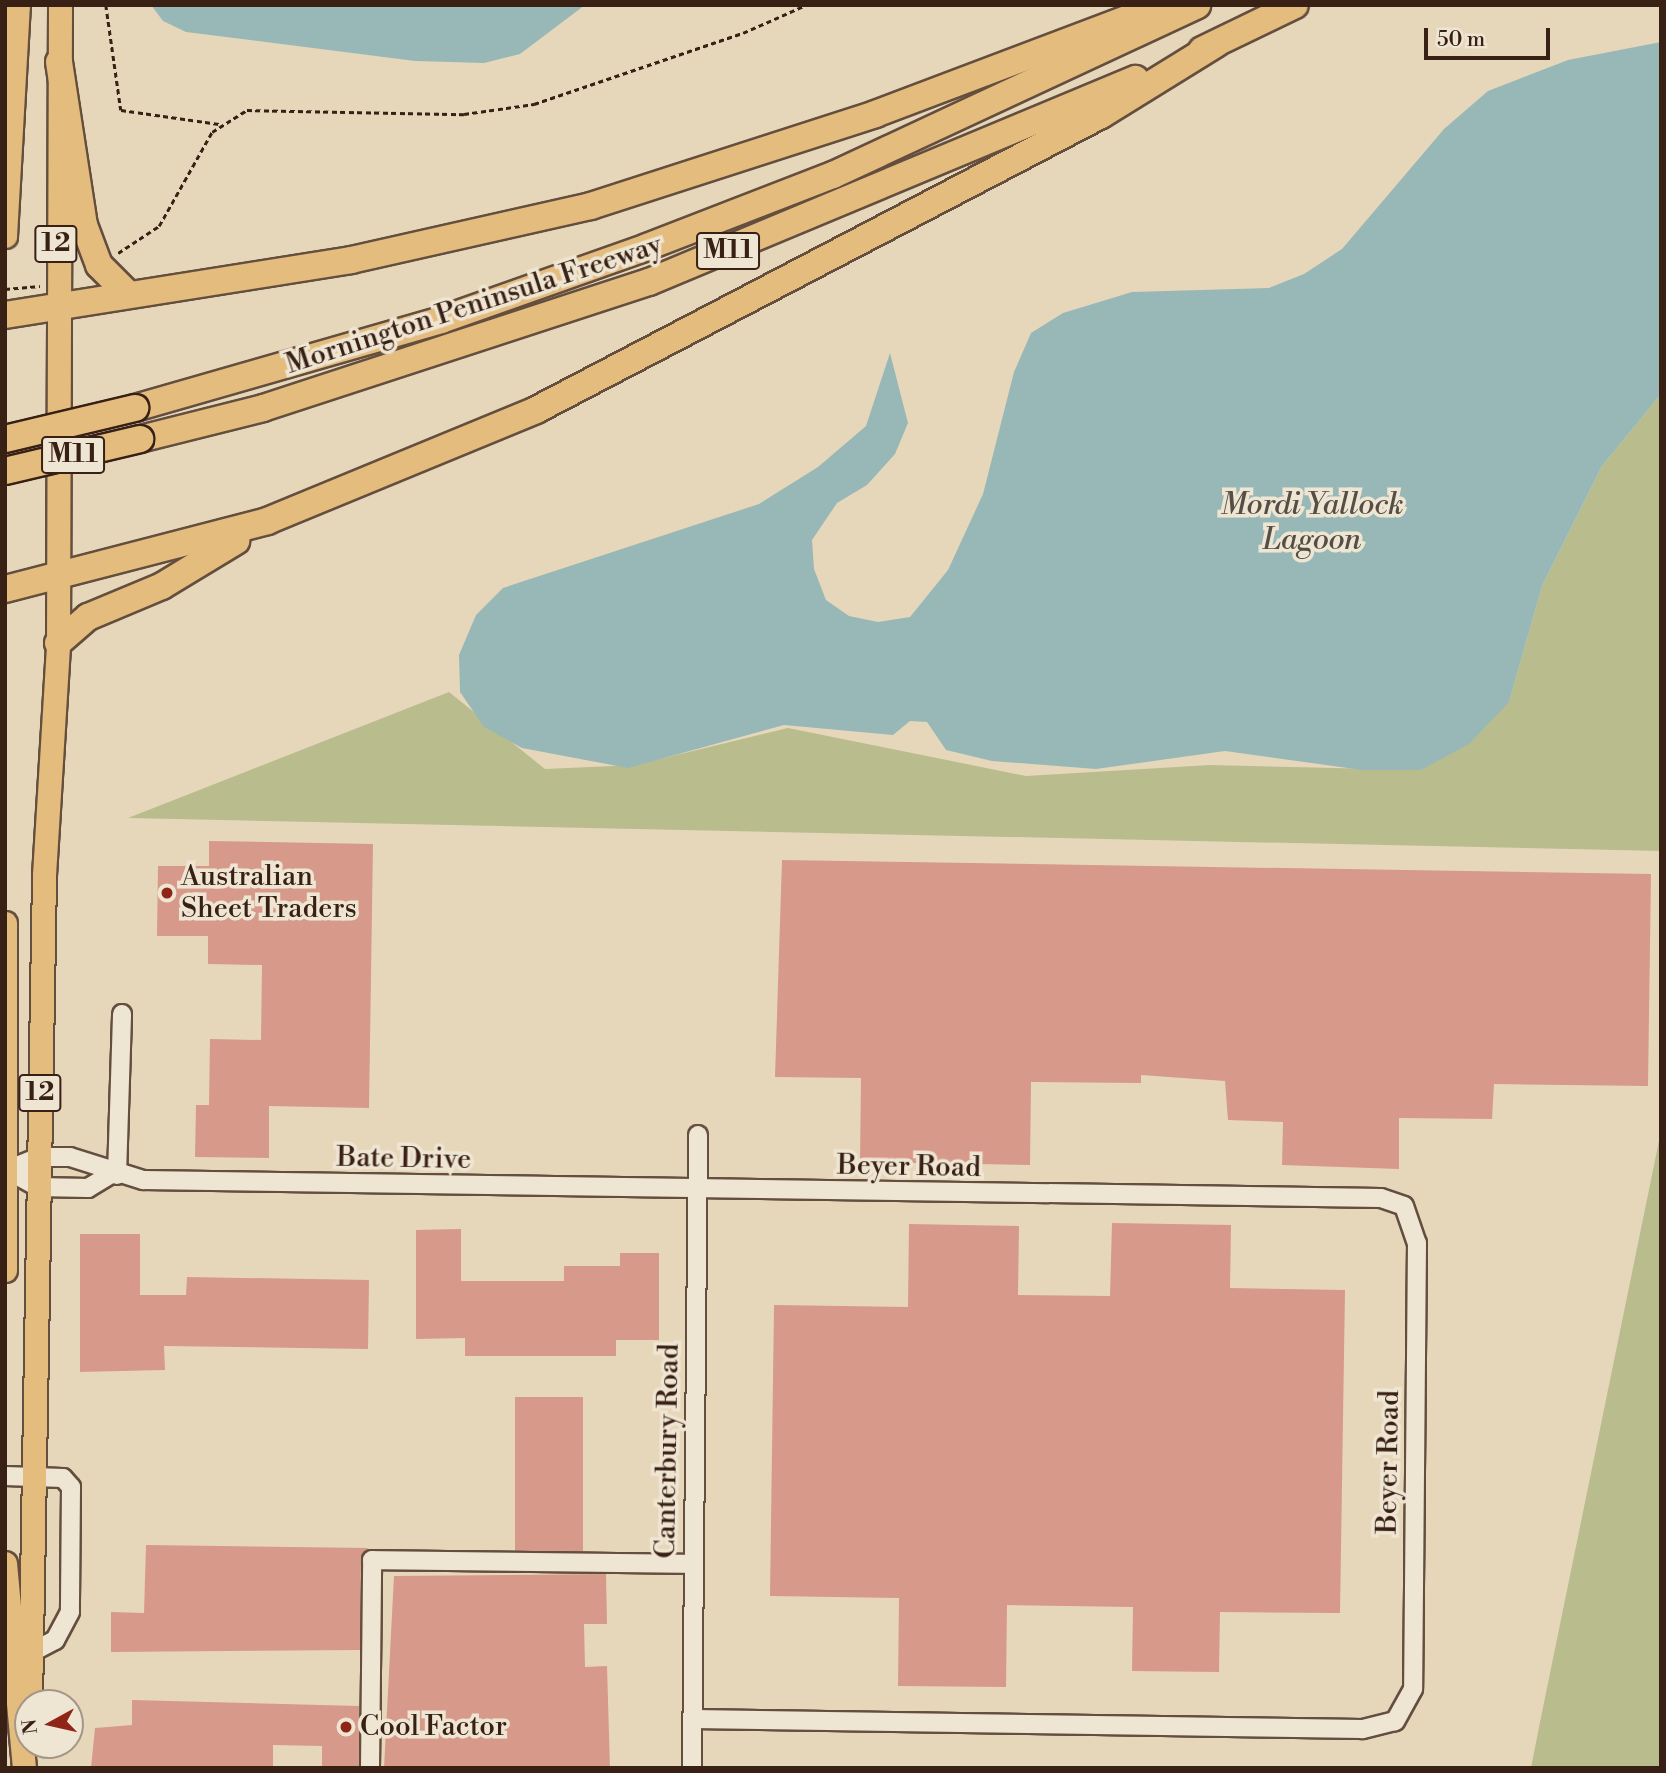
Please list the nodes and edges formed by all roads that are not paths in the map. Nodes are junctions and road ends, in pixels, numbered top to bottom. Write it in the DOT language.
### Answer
graph roads {
  1 [pos="18,5"];
  2 [pos="60,5"];
  3 [pos="1164,5"];
  4 [pos="1197,5"];
  5 [pos="1295,5"];
  6 [pos="1216,44"];
  7 [pos="59,62"];
  8 [pos="5,236"];
  9 [pos="55,295"];
  10 [pos="129,295"];
  11 [pos="5,315"];
  12 [pos="5,439"];
  13 [pos="5,471"];
  14 [pos="267,521"];
  15 [pos="57,578"];
  16 [pos="5,589"];
  17 [pos="58,643"];
  18 [pos="5,923"];
  19 [pos="122,1014"];
  20 [pos="698,1135"];
  21 [pos="39,1157"];
  22 [pos="7,1170"];
  23 [pos="114,1175"];
  24 [pos="38,1187"];
  25 [pos="697,1190"];
  26 [pos="5,1270"];
  27 [pos="34,1474"];
  28 [pos="5,1476"];
  29 [pos="5,1563"];
  30 [pos="693,1564"];
  31 [pos="31,1653"];
  32 [pos="30,1689"];
  33 [pos="693,1719"];
  34 [pos="24,1768"];
  35 [pos="370,1768"];
  36 [pos="692,1768"];
  1 -- 8 [label="main road, 12"];
  2 -- 7 [label="main road, 12"];
  3 -- 10 [label="highway"];
  4 -- 12 [label="highway, Mornington Peninsula Freeway / M11, bridge"];
  5 -- 6 [label="highway, Mornington Peninsula Freeway / M11"];
  6 -- 13 [label="highway, Mornington Peninsula Freeway / M11, bridge"];
  6 -- 14 [label="highway"];
  7 -- 9 [label="main road, 12"];
  7 -- 10 [label="highway"];
  9 -- 10 [label="highway"];
  9 -- 11 [label="highway"];
  9 -- 15 [label="main road, 12"];
  14 -- 15 [label="highway"];
  14 -- 17 [label="highway"];
  15 -- 16 [label="highway"];
  15 -- 17 [label="main road, 12"];
  17 -- 21 [label="main road, 12"];
  18 -- 22 [label="main road, 12"];
  19 -- 23 [label="street"];
  20 -- 25 [label="street, Canterbury Road"];
  21 -- 22 [label="street, Bate Drive"];
  21 -- 23 [label="street, Bate Drive"];
  21 -- 24 [label="main road, 12"];
  22 -- 24 [label="street, Bate Drive"];
  22 -- 26 [label="main road, 12"];
  23 -- 24 [label="street, Bate Drive"];
  23 -- 25 [label="street, Bate Drive"];
  24 -- 27 [label="main road, 12"];
  25 -- 30 [label="street, Canterbury Road"];
  25 -- 33 [label="street, Beyer Road"];
  27 -- 28 [label="street"];
  27 -- 31 [label="main road, 12"];
  27 -- 31 [label="street"];
  29 -- 34 [label="main road"];
  30 -- 33 [label="street, Canterbury Road"];
  30 -- 35 [label="street"];
  31 -- 32 [label="main road, 12"];
  33 -- 36 [label="street, Canterbury Road"];
}
